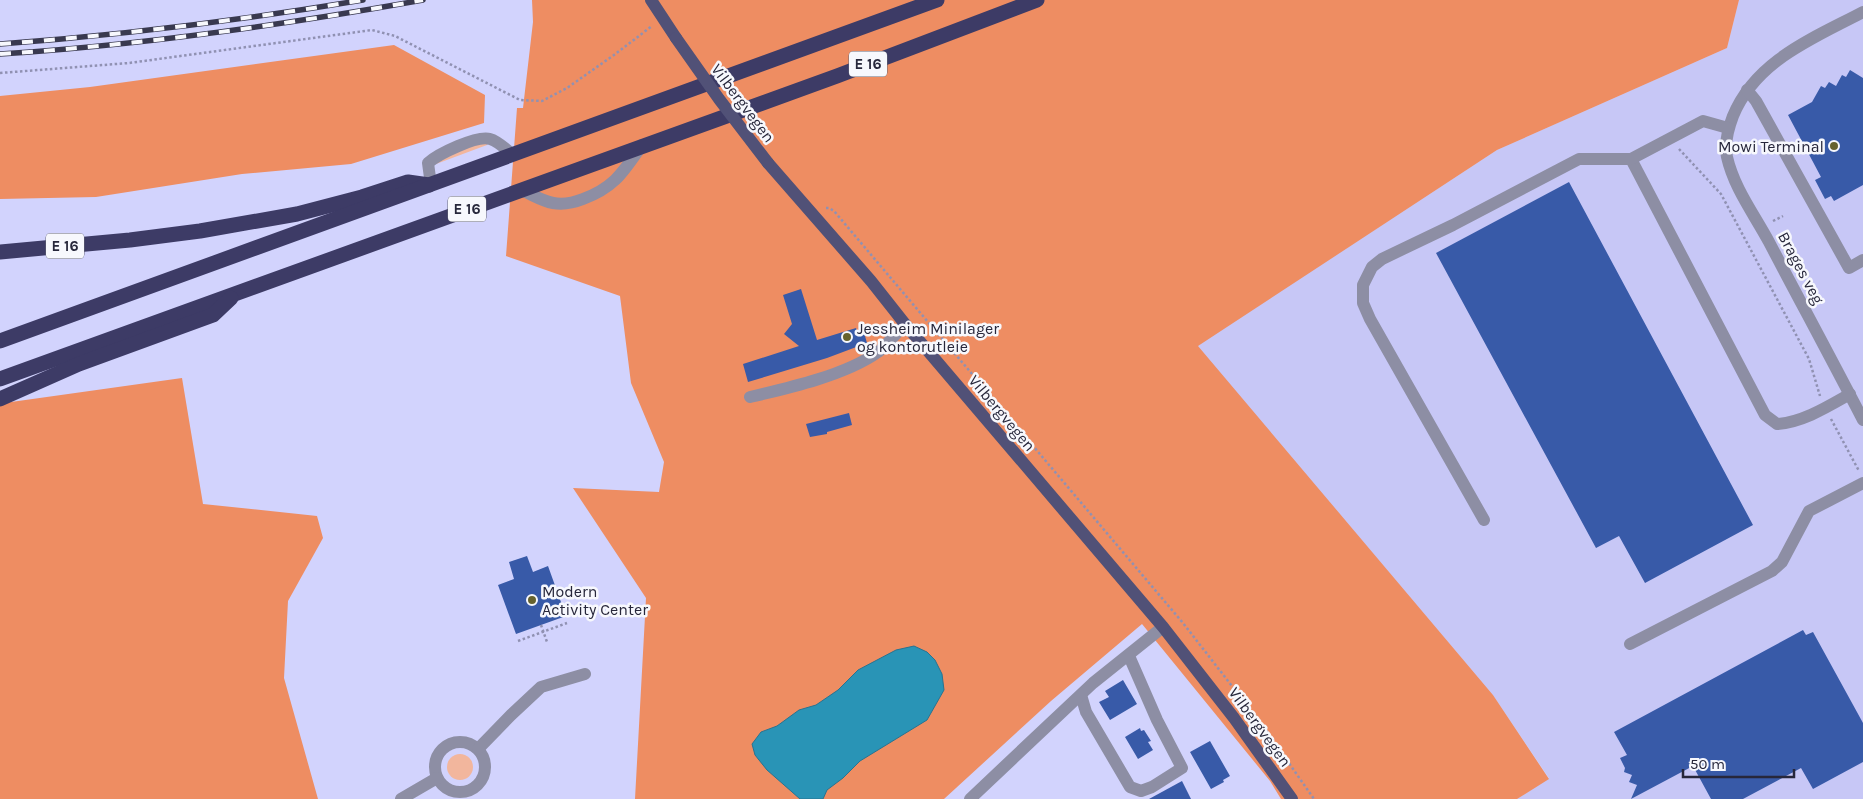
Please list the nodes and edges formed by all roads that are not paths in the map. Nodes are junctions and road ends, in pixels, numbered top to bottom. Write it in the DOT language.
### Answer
graph roads {
  1 [pos="652,0"];
  2 [pos="937,0"];
  3 [pos="1037,0"];
  4 [pos="1863,12"];
  5 [pos="1747,90"];
  6 [pos="1728,128"];
  7 [pos="642,145"];
  8 [pos="513,155"];
  9 [pos="1631,159"];
  10 [pos="431,185"];
  11 [pos="521,190"];
  12 [pos="0,252"];
  13 [pos="1863,260"];
  14 [pos="236,293"];
  15 [pos="905,324"];
  16 [pos="0,341"];
  17 [pos="0,379"];
  18 [pos="1850,394"];
  19 [pos="750,397"];
  20 [pos="0,399"];
  21 [pos="1863,420"];
  22 [pos="1863,483"];
  23 [pos="1484,520"];
  24 [pos="1163,627"];
  25 [pos="1630,644"];
  26 [pos="1129,656"];
  27 [pos="585,674"];
  28 [pos="1081,695"];
  29 [pos="478,750"];
  30 [pos="437,778"];
  31 [pos="474,794"];
  32 [pos="401,799"];
  33 [pos="970,799"];
  34 [pos="1292,799"];
  1 -- 15 [label="main road, Vilbergvegen, bridge"];
  2 -- 8 [label="highway, E 16"];
  3 -- 7 [label="highway, E 16"];
  4 -- 5 [label="street"];
  5 -- 6 [label="street"];
  5 -- 13 [label="street"];
  6 -- 9 [label="street"];
  6 -- 18 [label="street, Brages veg"];
  7 -- 11 [label="highway, E 16"];
  7 -- 11 [label="street"];
  8 -- 10 [label="highway, E 16"];
  8 -- 10 [label="street"];
  9 -- 18 [label="street"];
  9 -- 23 [label="street"];
  10 -- 12 [label="highway, E 16"];
  10 -- 16 [label="highway, E 16"];
  11 -- 14 [label="highway, E 16"];
  14 -- 17 [label="highway, E 16"];
  14 -- 20 [label="highway, E 16"];
  15 -- 19 [label="street"];
  15 -- 24 [label="main road, Vilbergvegen"];
  18 -- 21 [label="street, Brages veg"];
  22 -- 25 [label="street"];
  24 -- 26 [label="street"];
  24 -- 34 [label="main road, Vilbergvegen"];
  26 -- 28 [label="street"];
  26 -- 28 [label="street"];
  27 -- 29 [label="street"];
  28 -- 33 [label="street"];
  29 -- 30 [label="street"];
  29 -- 31 [label="street"];
  30 -- 31 [label="street"];
  30 -- 32 [label="street"];
}
